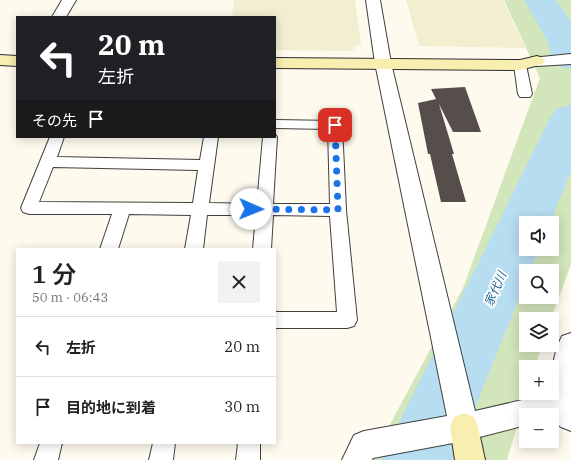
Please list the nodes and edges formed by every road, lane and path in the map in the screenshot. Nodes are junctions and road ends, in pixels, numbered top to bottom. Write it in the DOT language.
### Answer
graph roads {
  1 [pos="69,0"];
  2 [pos="373,0"];
  3 [pos="60,16"];
  4 [pos="571,59"];
  5 [pos="0,60"];
  6 [pos="16,61"];
  7 [pos="276,63"];
  8 [pos="383,63"];
  9 [pos="520,65"];
  10 [pos="525,94"];
  11 [pos="276,124"];
  12 [pos="57,138"];
  13 [pos="211,138"];
  14 [pos="270,138"];
  15 [pos="47,162"];
  16 [pos="206,165"];
  17 [pos="200,208"];
  18 [pos="122,209"];
  19 [pos="264,210"];
  20 [pos="338,210"];
  21 [pos="110,248"];
  22 [pos="194,248"];
  23 [pos="262,248"];
  24 [pos="276,320"];
  25 [pos="571,344"];
  26 [pos="563,412"];
  27 [pos="464,427"];
  28 [pos="51,444"];
  29 [pos="164,444"];
  30 [pos="249,444"];
  31 [pos="360,453"];
  32 [pos="46,460"];
  33 [pos="161,460"];
  34 [pos="248,460"];
  35 [pos="470,460"];
  1 -- 3 [label="street"];
  2 -- 8 [label="street"];
  4 -- 9 [label="street"];
  5 -- 6 [label="street"];
  7 -- 8 [label="street"];
  8 -- 9 [label="street"];
  8 -- 27 [label="street"];
  9 -- 10 [label="lane"];
  11 -- 20 [label="lane"];
  12 -- 15 [label="lane"];
  13 -- 16 [label="lane"];
  14 -- 19 [label="lane"];
  15 -- 16 [label="lane"];
  15 -- 18 [label="lane"];
  16 -- 17 [label="lane"];
  17 -- 18 [label="lane"];
  17 -- 19 [label="lane"];
  17 -- 22 [label="lane"];
  18 -- 21 [label="lane"];
  19 -- 20 [label="lane"];
  19 -- 23 [label="lane"];
  20 -- 24 [label="lane"];
  25 -- 26 [label="street"];
  26 -- 27 [label="street"];
  27 -- 31 [label="street"];
  27 -- 35 [label="street"];
  28 -- 32 [label="lane"];
  29 -- 33 [label="lane"];
  30 -- 34 [label="lane"];
}
